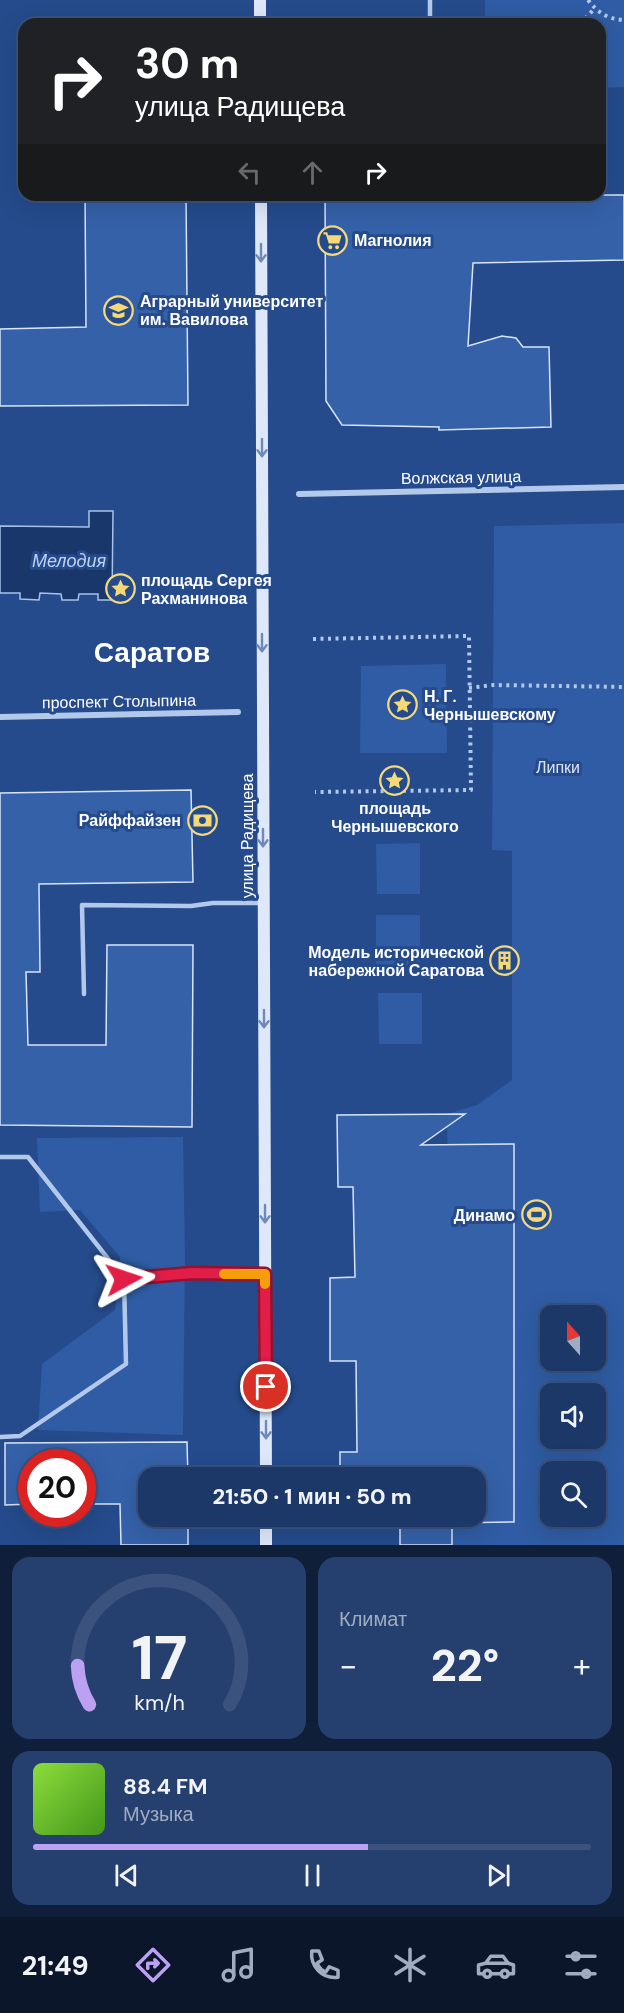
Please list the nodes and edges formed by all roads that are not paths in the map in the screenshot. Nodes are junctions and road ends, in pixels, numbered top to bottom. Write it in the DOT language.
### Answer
graph roads {
  1 [pos="260,0"];
  2 [pos="430,0"];
  3 [pos="260,18"];
  4 [pos="430,18"];
  5 [pos="261,201"];
  6 [pos="624,487"];
  7 [pos="299,494"];
  8 [pos="238,712"];
  9 [pos="0,717"];
  10 [pos="264,903"];
  11 [pos="84,994"];
  12 [pos="0,1157"];
  13 [pos="265,1274"];
  14 [pos="124,1279"];
  15 [pos="0,1437"];
  16 [pos="266,1467"];
  17 [pos="266,1527"];
  18 [pos="266,1545"];
  1 -- 3 [label="street"];
  2 -- 4 [label="lane"];
  5 -- 10 [label="street, улица Радищева, one-way"];
  6 -- 7 [label="street, Волжская улица"];
  8 -- 9 [label="street, проспект Столыпина"];
  10 -- 11 [label="lane"];
  10 -- 13 [label="street, улица Радищева, one-way"];
  12 -- 14 [label="lane"];
  13 -- 14 [label="lane"];
  13 -- 16 [label="street, улица Радищева, one-way"];
  14 -- 15 [label="lane"];
  17 -- 18 [label="street"];
}
